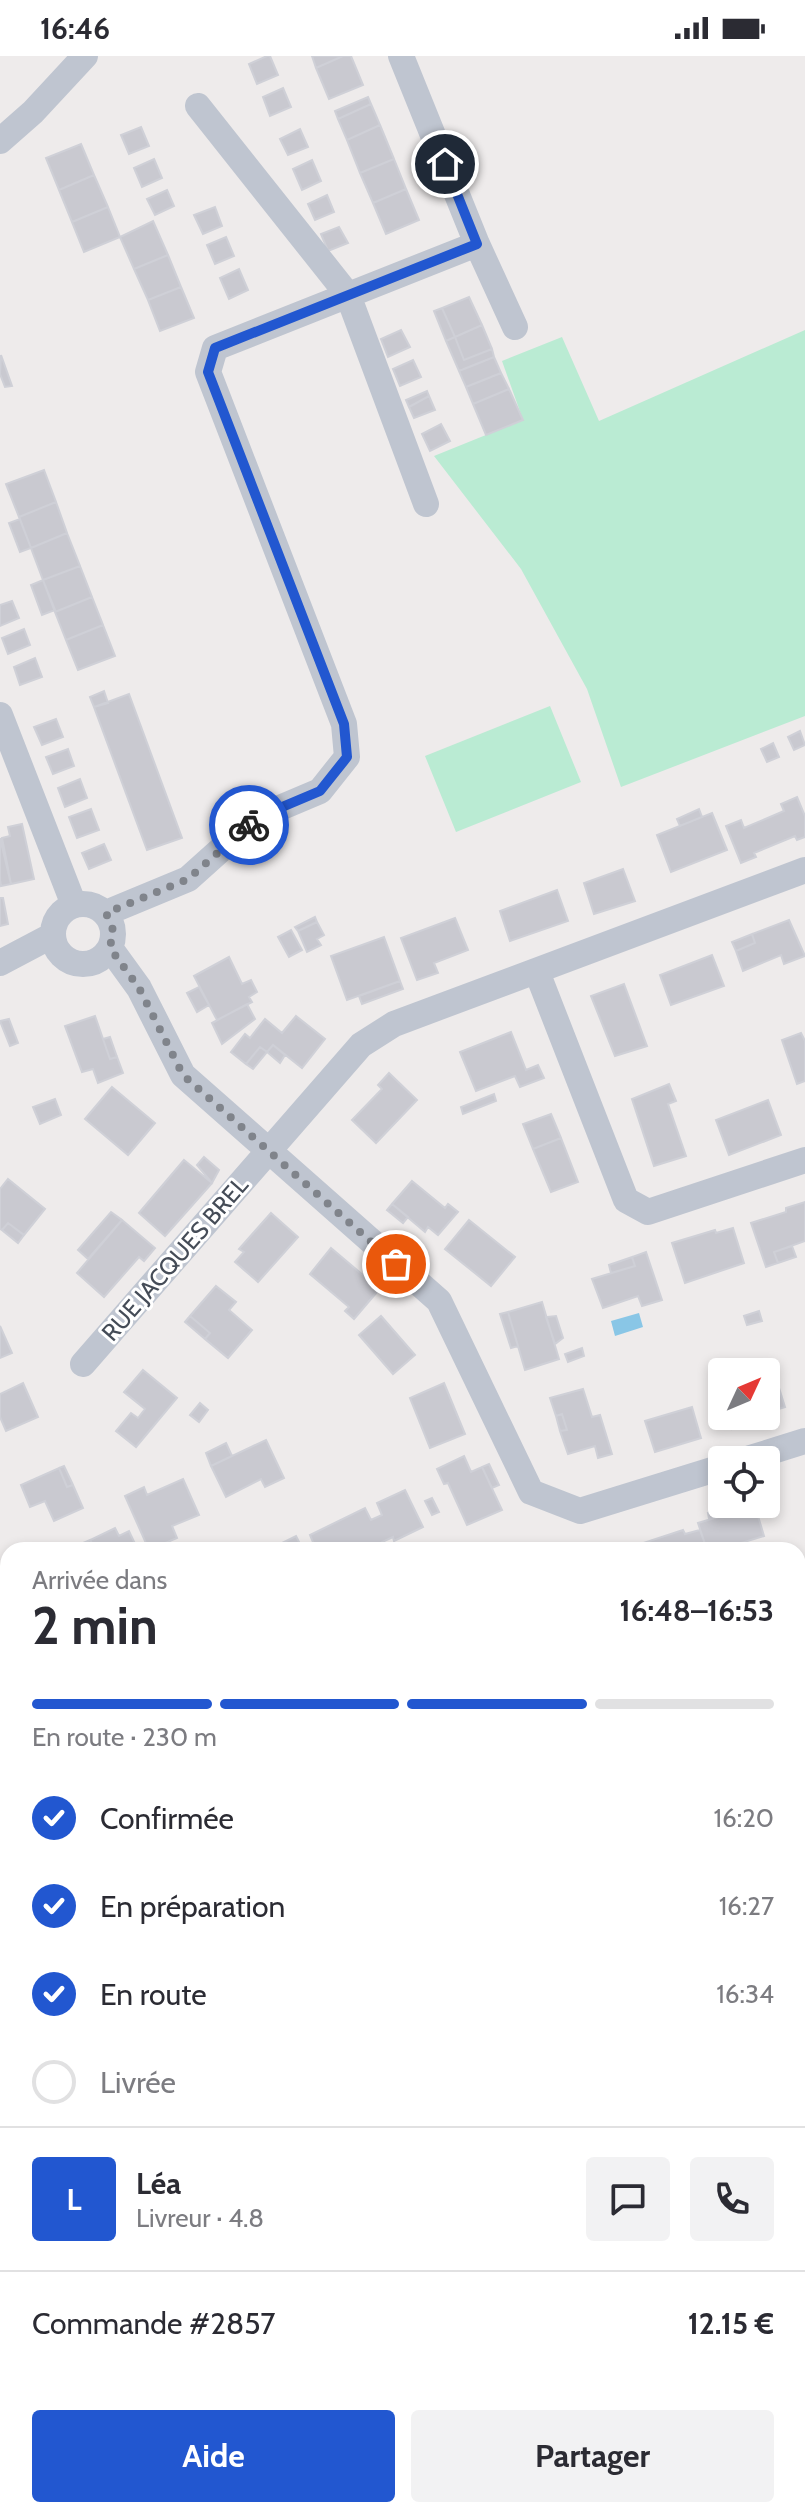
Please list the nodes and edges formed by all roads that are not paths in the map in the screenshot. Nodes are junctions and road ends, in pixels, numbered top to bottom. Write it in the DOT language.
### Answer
graph roads {
  1 [pos="85,56"];
  2 [pos="401,56"];
  3 [pos="198,106"];
  4 [pos="0,141"];
  5 [pos="477,244"];
  6 [pos="348,295"];
  7 [pos="515,327"];
  8 [pos="426,504"];
  9 [pos="0,715"];
  10 [pos="805,870"];
  11 [pos="74,905"];
  12 [pos="106,913"];
  13 [pos="53,935"];
  14 [pos="110,948"];
  15 [pos="0,963"];
  16 [pos="537,972"];
  17 [pos="269,1150"];
  18 [pos="805,1160"];
  19 [pos="83,1364"];
  20 [pos="805,1441"];
  21 [pos="780,1449"];
  22 [pos="708,1471"];
  1 -- 4 [label="street"];
  2 -- 5 [label="street"];
  3 -- 6 [label="street"];
  5 -- 6 [label="street"];
  5 -- 7 [label="street"];
  6 -- 8 [label="street"];
  6 -- 12 [label="street"];
  9 -- 11 [label="street"];
  10 -- 16 [label="street, RUE JACQUES BREL"];
  11 -- 12 [label="street"];
  11 -- 13 [label="street"];
  12 -- 14 [label="street"];
  13 -- 14 [label="street"];
  13 -- 15 [label="street"];
  14 -- 17 [label="street"];
  16 -- 17 [label="street, RUE JACQUES BREL"];
  16 -- 18 [label="street"];
  17 -- 19 [label="street, RUE JACQUES BREL"];
  17 -- 22 [label="street"];
  20 -- 21 [label="street"];
}
